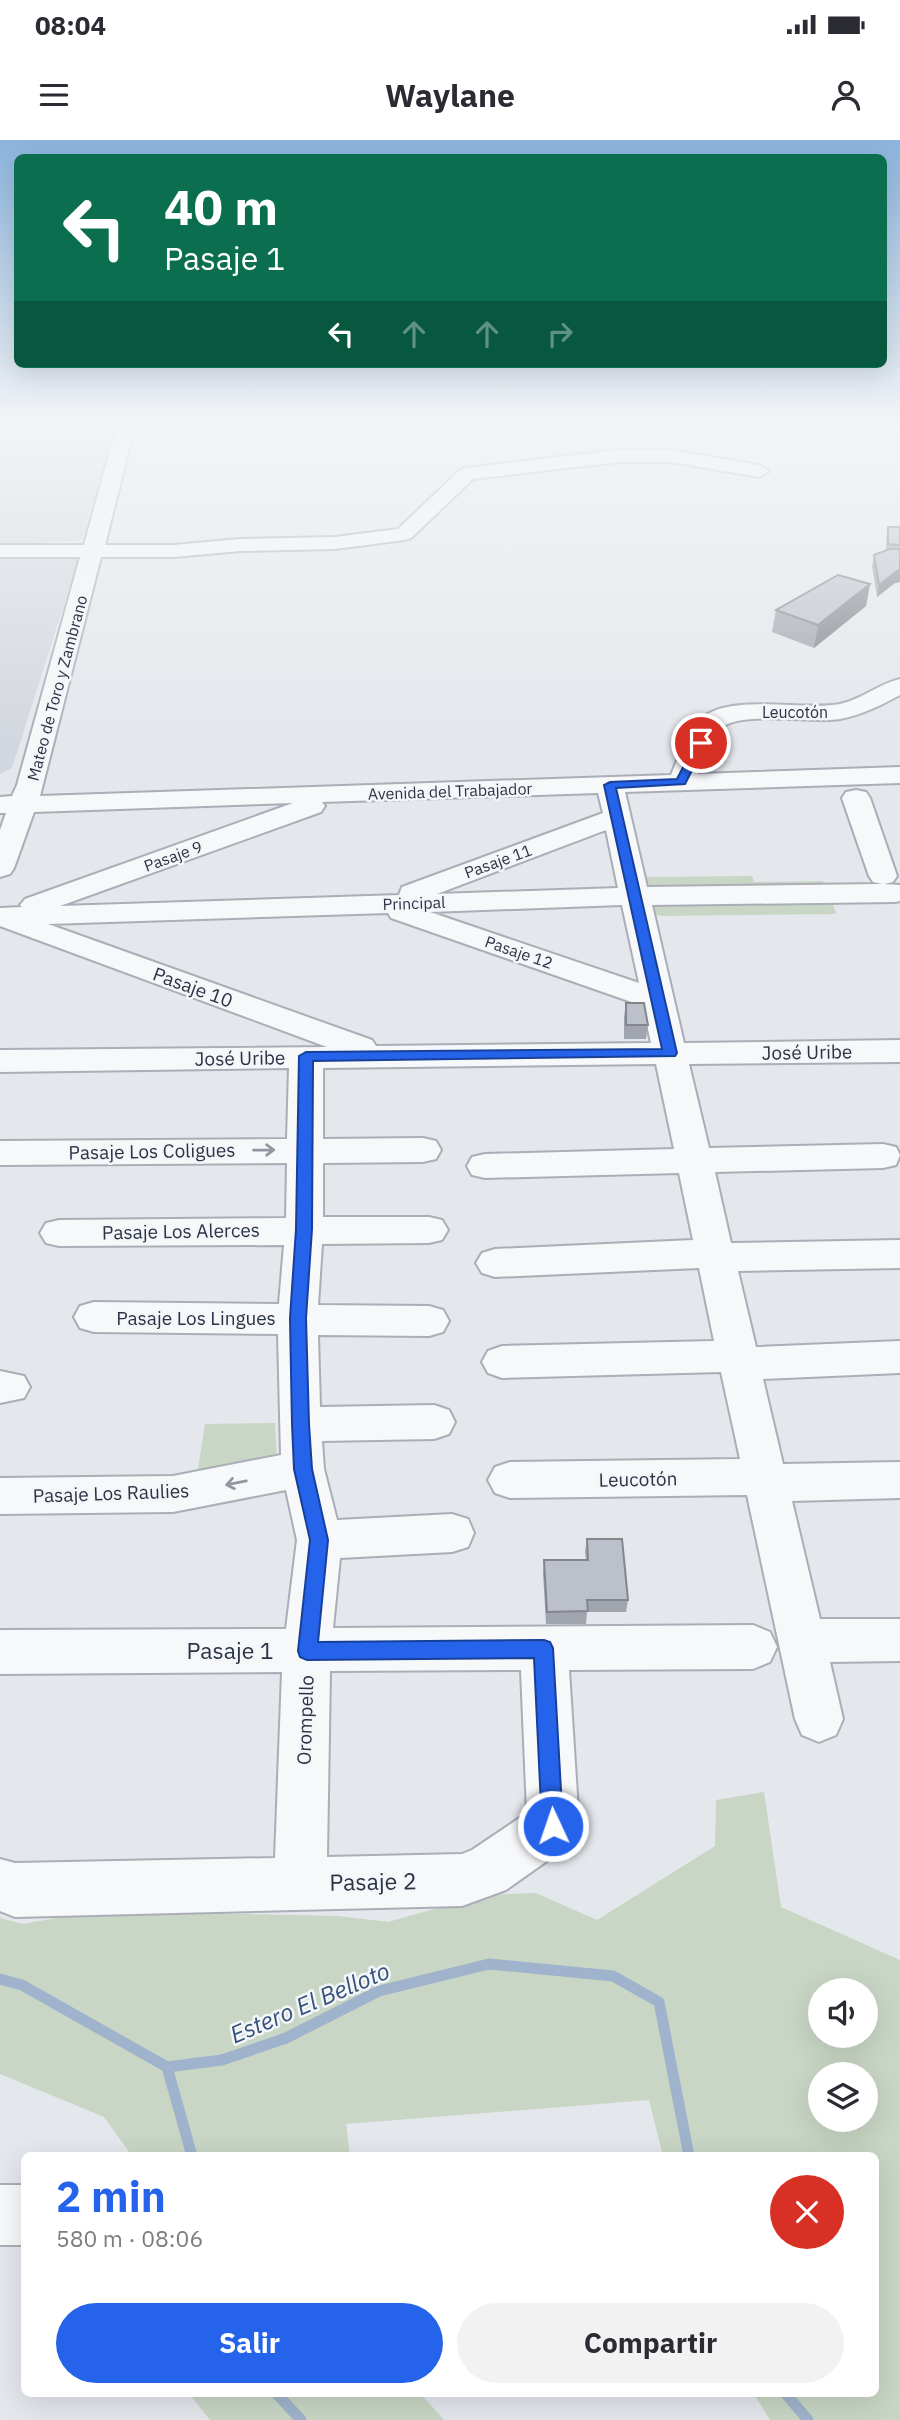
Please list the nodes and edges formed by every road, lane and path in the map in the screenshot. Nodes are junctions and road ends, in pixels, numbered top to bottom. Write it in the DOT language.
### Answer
graph roads {
  1 [pos="100,531"];
  2 [pos="407,531"];
  3 [pos="95,550"];
  4 [pos="0,551"];
  5 [pos="900,686"];
  6 [pos="900,775"];
  7 [pos="681,782"];
  8 [pos="0,786"];
  9 [pos="345,794"];
  10 [pos="17,798"];
  11 [pos="856,798"];
  12 [pos="613,801"];
  13 [pos="0,868"];
  14 [pos="808,870"];
  15 [pos="634,896"];
  16 [pos="380,905"];
  17 [pos="0,917"];
  18 [pos="658,1000"];
  19 [pos="890,1046"];
  20 [pos="670,1053"];
  21 [pos="306,1056"];
  22 [pos="386,1057"];
  23 [pos="0,1061"];
  24 [pos="305,1150"];
  25 [pos="424,1150"];
  26 [pos="0,1153"];
  27 [pos="883,1156"];
  28 [pos="694,1161"];
  29 [pos="485,1166"];
  30 [pos="304,1229"];
  31 [pos="429,1230"];
  32 [pos="59,1233"];
  33 [pos="900,1254"];
  34 [pos="715,1255"];
  35 [pos="495,1263"];
  36 [pos="94,1317"];
  37 [pos="298,1318"];
  38 [pos="429,1321"];
  39 [pos="900,1357"];
  40 [pos="739,1360"];
  41 [pos="502,1362"];
  42 [pos="434,1422"];
  43 [pos="300,1424"];
  44 [pos="303,1469"];
  45 [pos="510,1480"];
  46 [pos="766,1480"];
  47 [pos="900,1480"];
  48 [pos="0,1496"];
  49 [pos="452,1533"];
  50 [pos="319,1540"];
  51 [pos="900,1640"];
  52 [pos="802,1641"];
  53 [pos="753,1647"];
  54 [pos="544,1648"];
  55 [pos="307,1651"];
  56 [pos="0,1653"];
  57 [pos="819,1718"];
  58 [pos="300,1883"];
  59 [pos="0,1885"];
  60 [pos="0,2215"];
  61 [pos="21,2215"];
  1 -- 3 [label="street, Mateo de Toro y Zambrano"];
  2 -- 3 [label="street"];
  3 -- 4 [label="street"];
  3 -- 10 [label="street, Mateo de Toro y Zambrano"];
  5 -- 7 [label="street, Leucotón"];
  6 -- 7 [label="street, Avenida del Trabajador"];
  7 -- 12 [label="street, Avenida del Trabajador"];
  8 -- 10 [label="street, Avenida del Trabajador"];
  9 -- 10 [label="street, Avenida del Trabajador"];
  9 -- 12 [label="street, Avenida del Trabajador"];
  9 -- 17 [label="street, Pasaje 9"];
  10 -- 13 [label="street, Mateo de Toro y Zambrano"];
  11 -- 15 [label="street, Principal"];
  12 -- 15 [label="street"];
  12 -- 16 [label="street, Pasaje 11"];
  14 -- 15 [label="street, Principal"];
  15 -- 16 [label="street, Principal"];
  15 -- 18 [label="street"];
  16 -- 17 [label="street, Principal"];
  16 -- 18 [label="street, Pasaje 12"];
  17 -- 22 [label="street, Pasaje 10"];
  18 -- 20 [label="street"];
  19 -- 20 [label="street, José Uribe"];
  20 -- 22 [label="street, José Uribe"];
  20 -- 28 [label="street"];
  21 -- 22 [label="street, José Uribe"];
  21 -- 23 [label="street, José Uribe"];
  21 -- 24 [label="street, Orompello"];
  24 -- 25 [label="street, Pasaje Los Coligues"];
  26 -- 24 [label="street, Pasaje Los Coligues, one-way"];
  24 -- 30 [label="street, Orompello"];
  27 -- 28 [label="street"];
  28 -- 29 [label="street"];
  28 -- 34 [label="street"];
  30 -- 31 [label="street, Pasaje Los Alerces"];
  30 -- 32 [label="street, Pasaje Los Alerces"];
  30 -- 37 [label="street, Orompello"];
  33 -- 34 [label="street"];
  34 -- 35 [label="street"];
  34 -- 40 [label="street"];
  36 -- 37 [label="street, Pasaje Los Lingues"];
  37 -- 38 [label="street, Pasaje Los Lingues"];
  37 -- 43 [label="street, Orompello"];
  39 -- 40 [label="street"];
  40 -- 41 [label="street"];
  40 -- 46 [label="street"];
  42 -- 43 [label="street"];
  43 -- 44 [label="street, Orompello"];
  44 -- 48 [label="street, Pasaje Los Raulies, one-way"];
  44 -- 50 [label="street, Orompello"];
  45 -- 46 [label="street, Leucotón"];
  46 -- 47 [label="street, Leucotón"];
  46 -- 52 [label="street"];
  49 -- 50 [label="street"];
  50 -- 55 [label="street, Orompello"];
  51 -- 52 [label="street"];
  52 -- 57 [label="street"];
  53 -- 54 [label="street, Pasaje 1"];
  54 -- 55 [label="street, Pasaje 1"];
  54 -- 58 [label="street, Pasaje 2"];
  55 -- 56 [label="street, Pasaje 1"];
  55 -- 58 [label="street, Orompello"];
  58 -- 59 [label="street, Pasaje 2"];
  60 -- 61 [label="street"];
}
